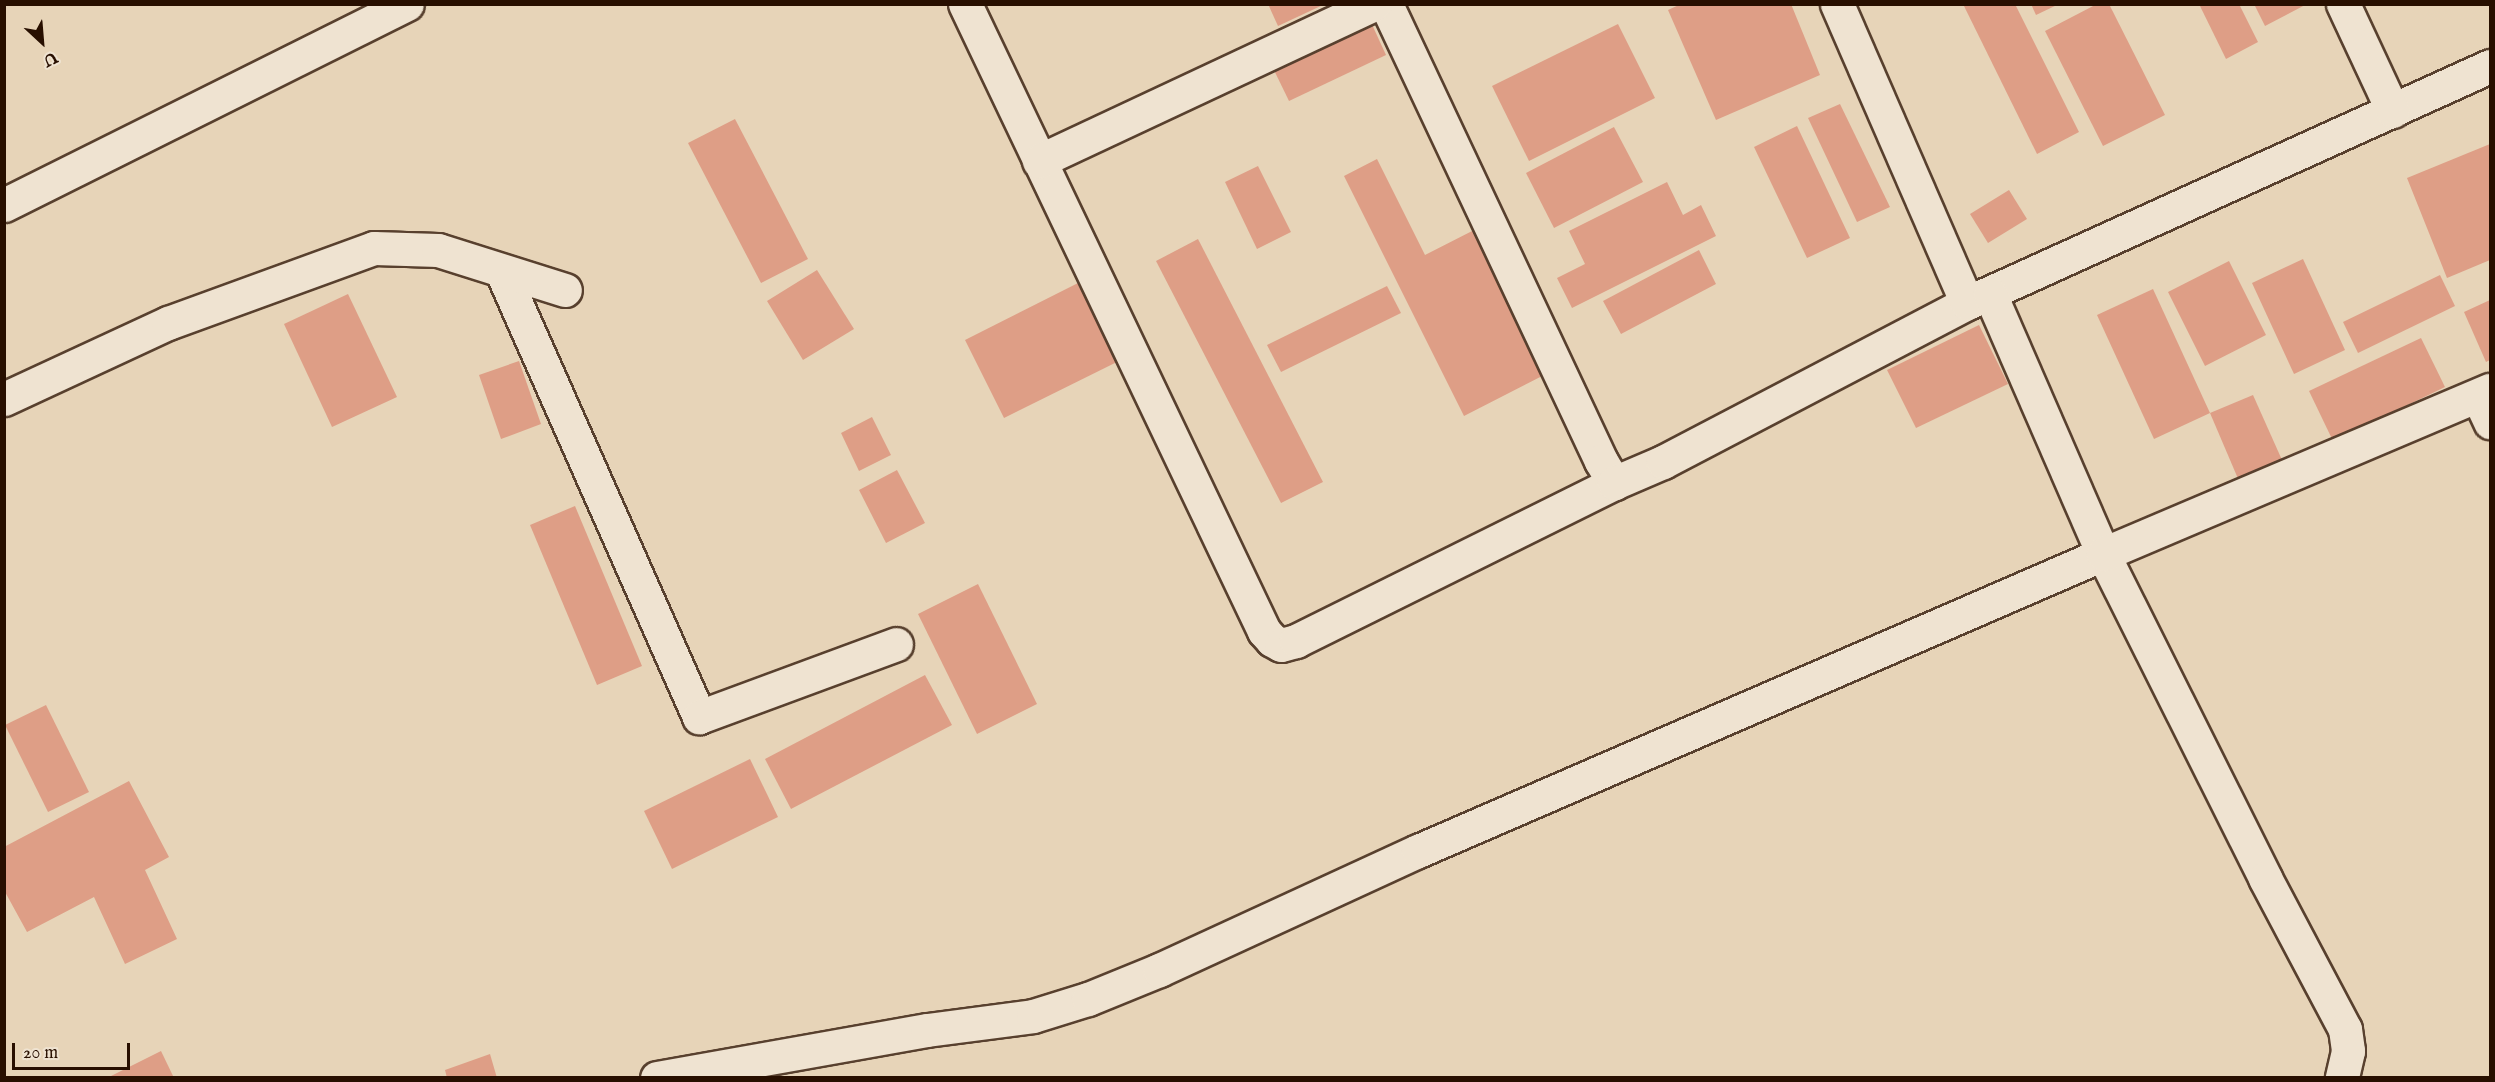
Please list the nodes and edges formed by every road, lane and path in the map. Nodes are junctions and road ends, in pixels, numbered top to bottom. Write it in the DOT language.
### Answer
graph roads {
  1 [pos="407,4"];
  2 [pos="965,4"];
  3 [pos="1374,4"];
  4 [pos="1386,4"];
  5 [pos="1837,4"];
  6 [pos="2343,4"];
  7 [pos="2490,66"];
  8 [pos="2393,111"];
  9 [pos="1039,161"];
  10 [pos="4,205"];
  11 [pos="502,272"];
  12 [pos="565,290"];
  13 [pos="1978,298"];
  14 [pos="4,399"];
  15 [pos="2486,402"];
  16 [pos="1614,483"];
  17 [pos="2103,554"];
  18 [pos="896,644"];
  19 [pos="657,1077"];
  20 [pos="2342,1077"];
  1 -- 10 [label="street"];
  2 -- 9 [label="street"];
  3 -- 9 [label="street"];
  4 -- 16 [label="street"];
  5 -- 13 [label="street"];
  6 -- 8 [label="street"];
  7 -- 8 [label="street"];
  8 -- 13 [label="street"];
  9 -- 16 [label="street"];
  11 -- 12 [label="street"];
  11 -- 14 [label="street"];
  11 -- 18 [label="street"];
  13 -- 16 [label="street"];
  13 -- 17 [label="street"];
  15 -- 17 [label="street"];
  17 -- 19 [label="street"];
  17 -- 20 [label="street"];
}
